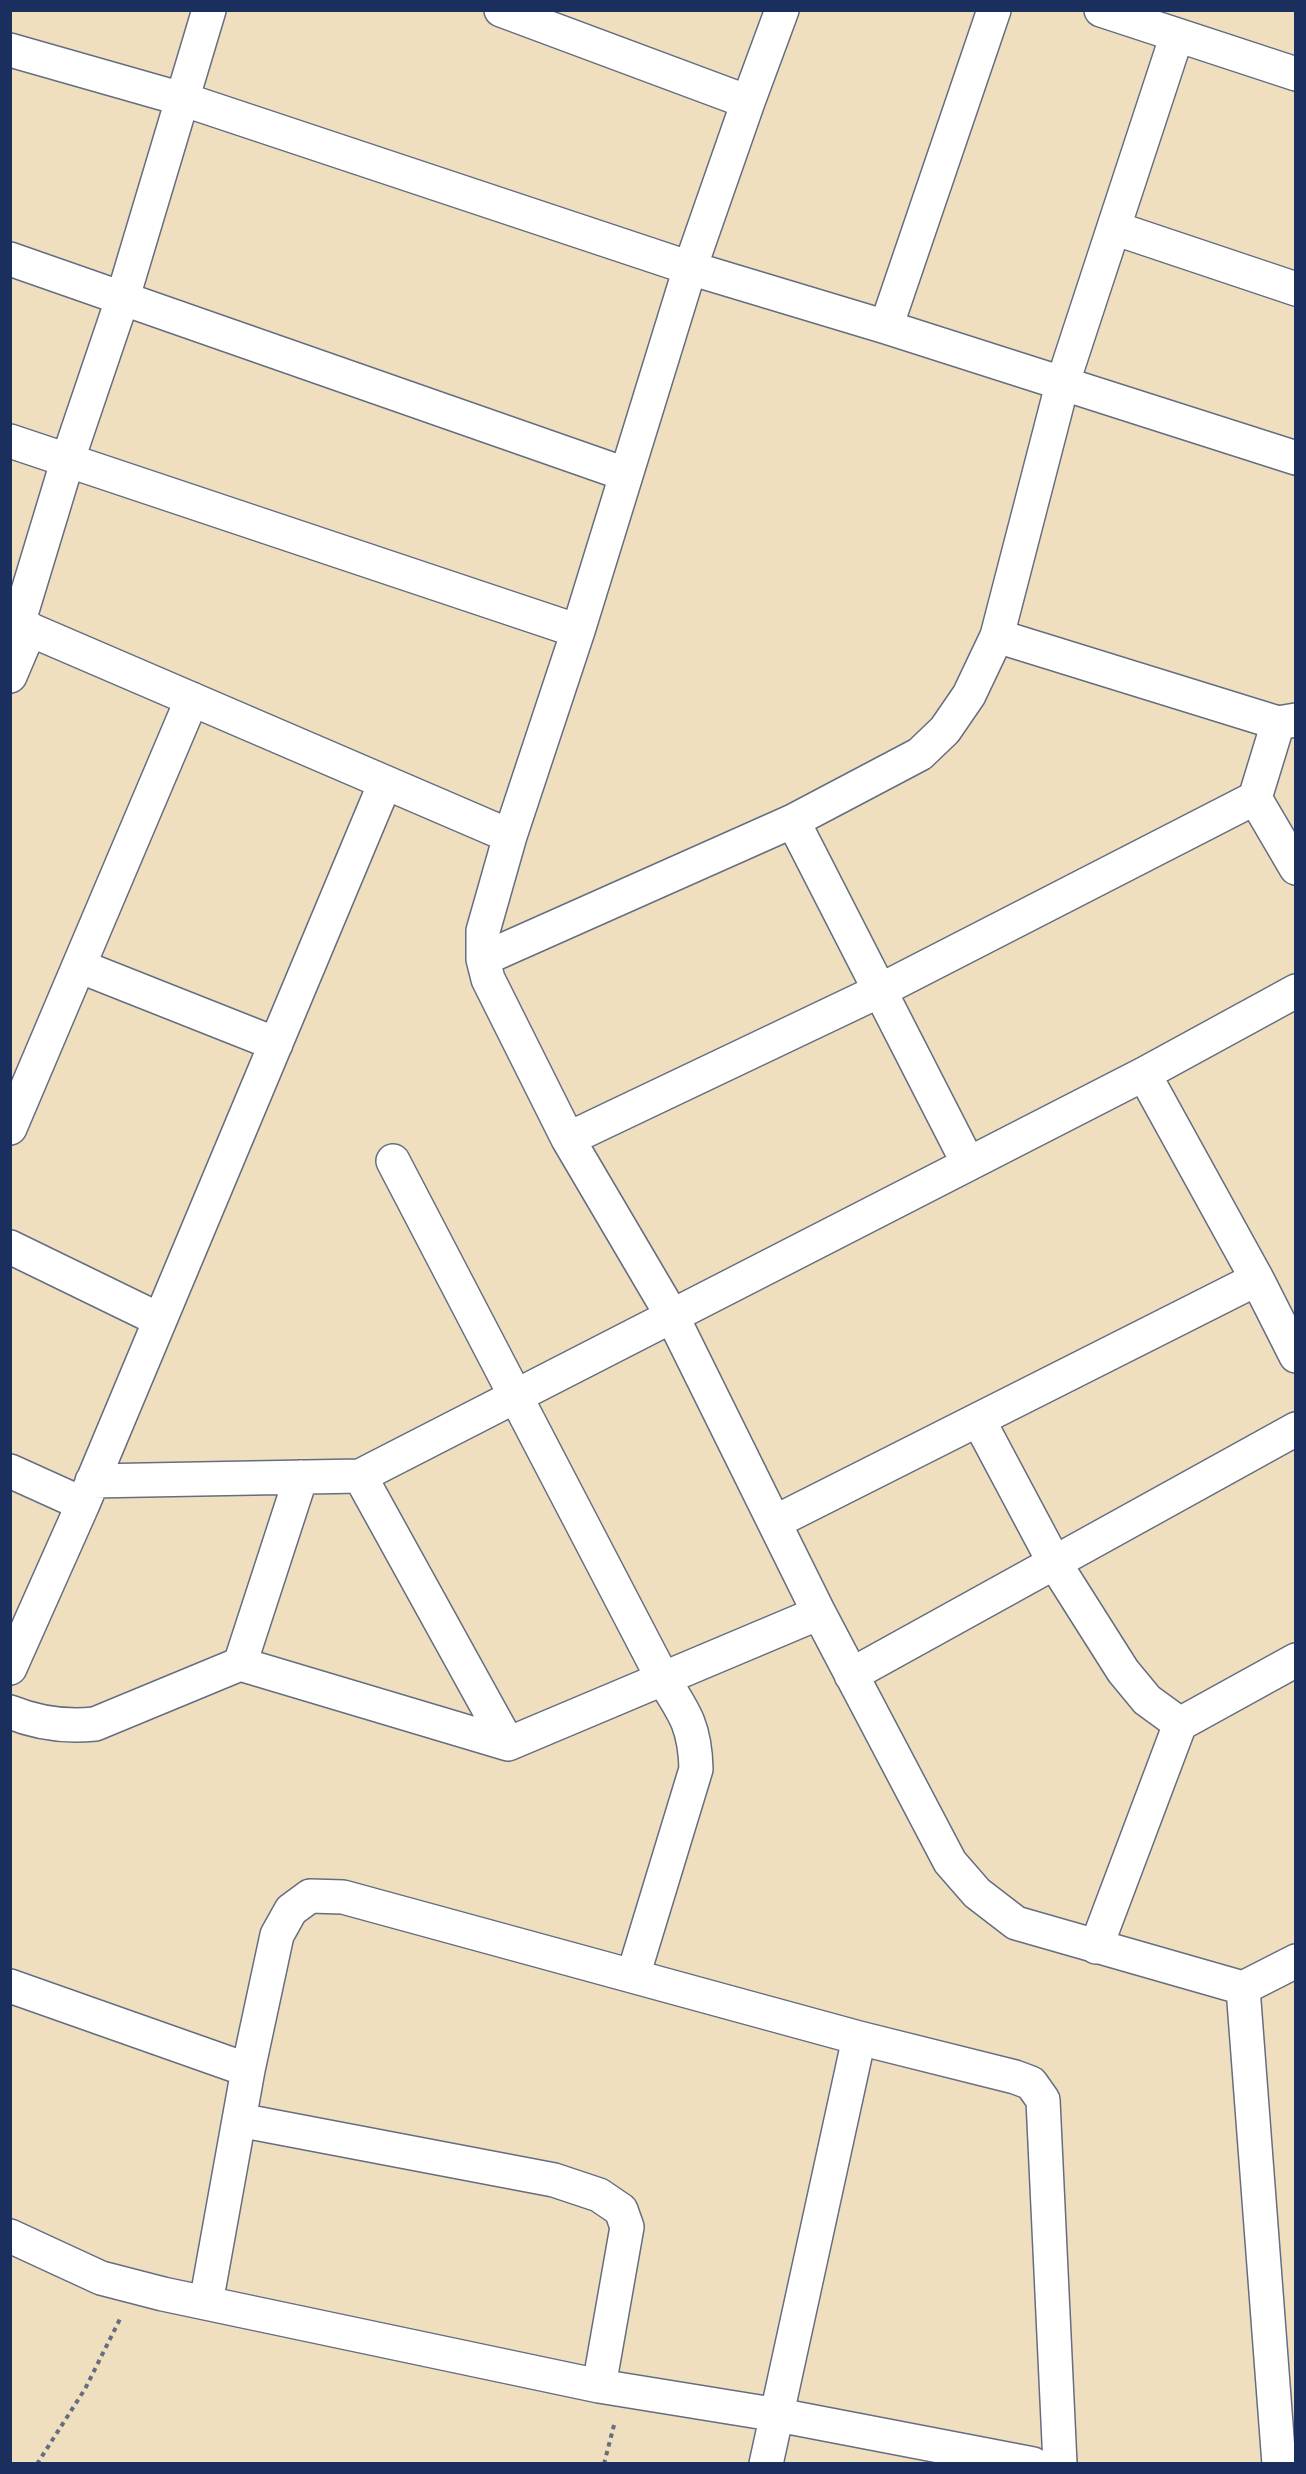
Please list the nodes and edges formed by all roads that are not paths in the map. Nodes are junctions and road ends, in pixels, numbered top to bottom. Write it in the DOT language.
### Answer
graph roads {
  1 [pos="209,10"];
  2 [pos="501,10"];
  3 [pos="782,10"];
  4 [pos="994,10"];
  5 [pos="1101,10"];
  6 [pos="1177,35"];
  7 [pos="10,51"];
  8 [pos="1296,74"];
  9 [pos="182,99"];
  10 [pos="748,102"];
  11 [pos="1114,228"];
  12 [pos="10,259"];
  13 [pos="690,268"];
  14 [pos="1296,288"];
  15 [pos="123,297"];
  16 [pos="886,327"];
  17 [pos="1062,385"];
  18 [pos="10,441"];
  19 [pos="1296,458"];
  20 [pos="68,459"];
  21 [pos="625,474"];
  22 [pos="20,625"];
  23 [pos="578,631"];
  24 [pos="997,636"];
  25 [pos="10,676"];
  26 [pos="192,699"];
  27 [pos="1287,722"];
  28 [pos="385,783"];
  29 [pos="1255,798"];
  30 [pos="793,821"];
  31 [pos="510,836"];
  32 [pos="1296,868"];
  33 [pos="483,959"];
  34 [pos="79,966"];
  35 [pos="1296,991"];
  36 [pos="879,992"];
  37 [pos="276,1044"];
  38 [pos="1144,1074"];
  39 [pos="10,1128"];
  40 [pos="568,1139"];
  41 [pos="393,1161"];
  42 [pos="968,1163"];
  43 [pos="10,1247"];
  44 [pos="1257,1279"];
  45 [pos="671,1314"];
  46 [pos="160,1320"];
  47 [pos="1296,1356"];
  48 [pos="516,1395"];
  49 [pos="979,1421"];
  50 [pos="1296,1429"];
  51 [pos="10,1471"];
  52 [pos="360,1476"];
  53 [pos="301,1477"];
  54 [pos="88,1492"];
  55 [pos="776,1522"];
  56 [pos="1054,1562"];
  57 [pos="819,1613"];
  58 [pos="1296,1660"];
  59 [pos="240,1664"];
  60 [pos="10,1668"];
  61 [pos="851,1675"];
  62 [pos="663,1679"];
  63 [pos="10,1712"];
  64 [pos="1180,1724"];
  65 [pos="508,1744"];
  66 [pos="1096,1947"];
  67 [pos="1296,1961"];
  68 [pos="633,1976"];
  69 [pos="10,1986"];
  70 [pos="1243,1988"];
  71 [pos="859,2038"];
  72 [pos="248,2070"];
  73 [pos="239,2120"];
  74 [pos="10,2236"];
  75 [pos="206,2303"];
  76 [pos="599,2386"];
  77 [pos="778,2415"];
  78 [pos="766,2463"];
  79 [pos="1033,2463"];
  80 [pos="1060,2463"];
  81 [pos="1279,2463"];
  1 -- 9 [label="street"];
  2 -- 10 [label="street"];
  3 -- 10 [label="street"];
  4 -- 16 [label="street"];
  5 -- 6 [label="street"];
  6 -- 8 [label="street"];
  6 -- 11 [label="street"];
  7 -- 9 [label="street"];
  9 -- 13 [label="street"];
  9 -- 15 [label="street"];
  10 -- 13 [label="street"];
  11 -- 14 [label="street"];
  11 -- 17 [label="street"];
  12 -- 15 [label="street"];
  13 -- 16 [label="street"];
  13 -- 21 [label="street"];
  15 -- 20 [label="street"];
  15 -- 21 [label="street"];
  16 -- 17 [label="street"];
  17 -- 19 [label="street"];
  17 -- 24 [label="street"];
  18 -- 20 [label="street"];
  20 -- 22 [label="street"];
  20 -- 23 [label="street"];
  21 -- 23 [label="street"];
  22 -- 25 [label="street"];
  22 -- 26 [label="street"];
  23 -- 31 [label="street"];
  24 -- 27 [label="street"];
  24 -- 30 [label="street"];
  26 -- 28 [label="street"];
  26 -- 34 [label="street"];
  27 -- 29 [label="street"];
  28 -- 31 [label="street"];
  28 -- 37 [label="street"];
  29 -- 32 [label="street"];
  29 -- 36 [label="street"];
  30 -- 33 [label="street"];
  30 -- 36 [label="street"];
  31 -- 33 [label="street"];
  33 -- 40 [label="street"];
  34 -- 37 [label="street"];
  34 -- 39 [label="street"];
  35 -- 38 [label="street"];
  36 -- 40 [label="street"];
  36 -- 42 [label="street"];
  37 -- 46 [label="street"];
  38 -- 42 [label="street"];
  38 -- 44 [label="street"];
  40 -- 45 [label="street"];
  41 -- 48 [label="street"];
  42 -- 45 [label="street"];
  43 -- 46 [label="street"];
  44 -- 47 [label="street"];
  44 -- 49 [label="street"];
  45 -- 48 [label="street"];
  45 -- 55 [label="street"];
  46 -- 54 [label="street"];
  48 -- 52 [label="street"];
  48 -- 62 [label="street"];
  49 -- 55 [label="street"];
  49 -- 56 [label="street"];
  50 -- 56 [label="street"];
  51 -- 54 [label="street"];
  52 -- 53 [label="street"];
  52 -- 65 [label="street"];
  53 -- 54 [label="street"];
  53 -- 59 [label="street"];
  54 -- 60 [label="street"];
  55 -- 57 [label="street"];
  56 -- 61 [label="street"];
  56 -- 64 [label="street"];
  57 -- 61 [label="street"];
  57 -- 62 [label="street"];
  58 -- 64 [label="street"];
  59 -- 63 [label="street"];
  59 -- 65 [label="street"];
  61 -- 66 [label="street"];
  62 -- 65 [label="street"];
  62 -- 68 [label="street"];
  64 -- 66 [label="street"];
  66 -- 70 [label="street"];
  67 -- 70 [label="street"];
  68 -- 71 [label="street"];
  68 -- 72 [label="street"];
  69 -- 72 [label="street"];
  70 -- 81 [label="street"];
  71 -- 77 [label="street"];
  71 -- 80 [label="street"];
  72 -- 73 [label="street"];
  73 -- 75 [label="street"];
  73 -- 76 [label="street"];
  74 -- 75 [label="street"];
  75 -- 76 [label="street"];
  76 -- 77 [label="street"];
  77 -- 78 [label="street"];
  77 -- 79 [label="street"];
}
